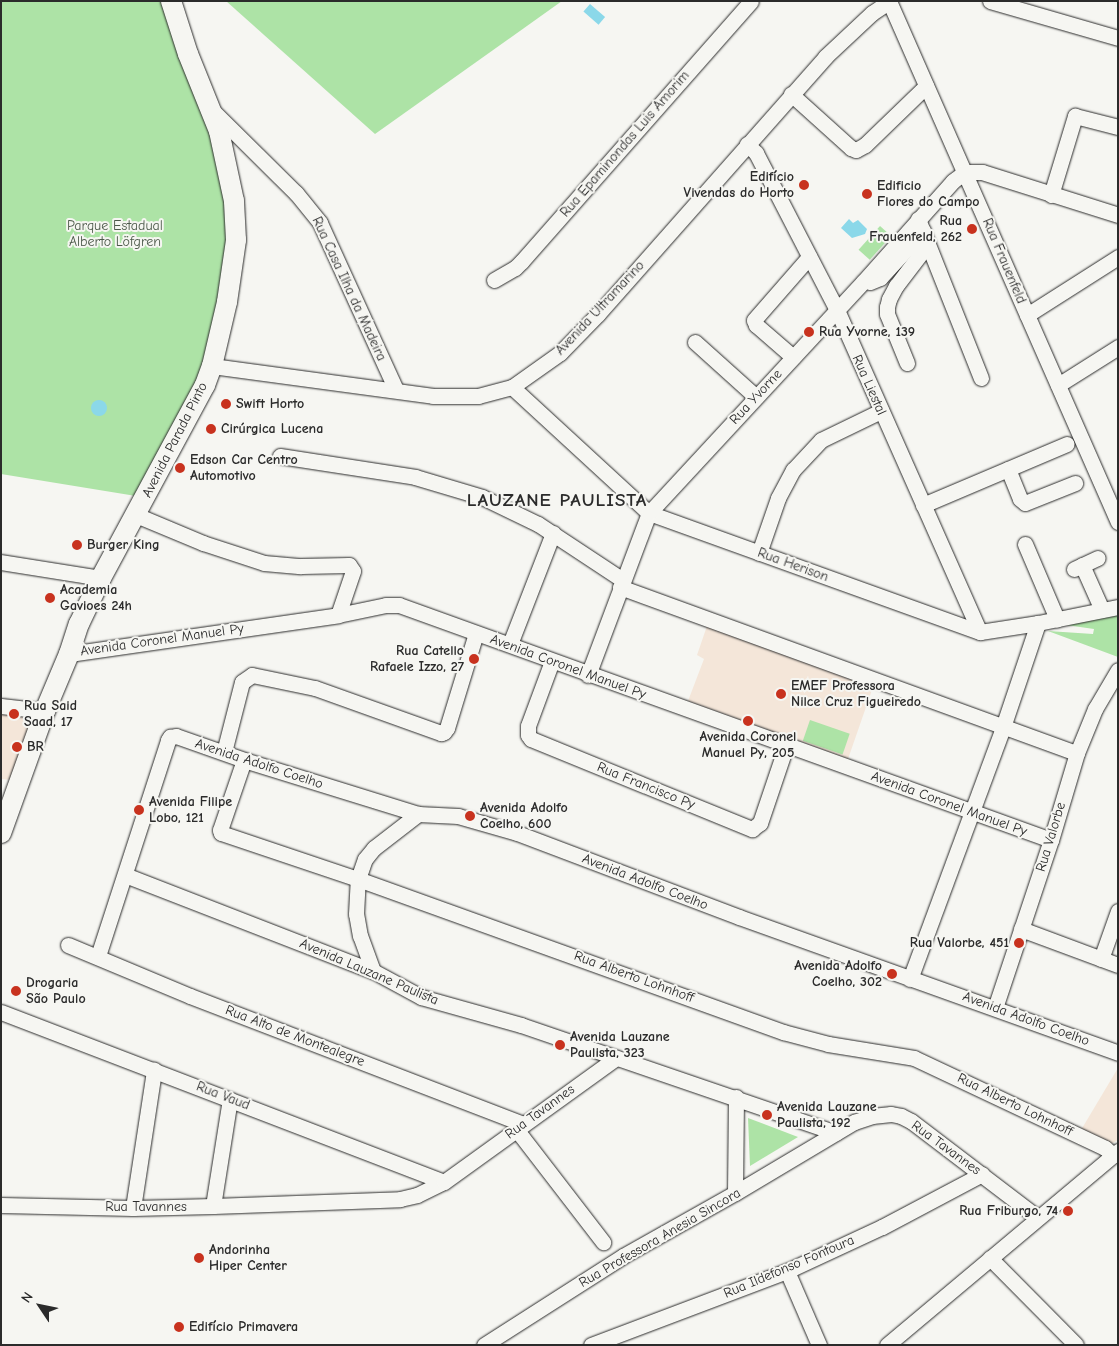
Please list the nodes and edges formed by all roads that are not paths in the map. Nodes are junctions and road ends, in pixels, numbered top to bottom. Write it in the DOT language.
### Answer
graph roads {
  1 [pos="171,1"];
  2 [pos="889,1"];
  3 [pos="990,1"];
  4 [pos="748,2"];
  5 [pos="1118,38"];
  6 [pos="926,86"];
  7 [pos="791,94"];
  8 [pos="210,108"];
  9 [pos="1118,127"];
  10 [pos="746,144"];
  11 [pos="965,172"];
  12 [pos="1051,195"];
  13 [pos="1118,215"];
  14 [pos="923,231"];
  15 [pos="809,257"];
  16 [pos="1118,257"];
  17 [pos="494,280"];
  18 [pos="837,310"];
  19 [pos="1027,315"];
  20 [pos="695,342"];
  21 [pos="1118,347"];
  22 [pos="794,357"];
  23 [pos="907,363"];
  24 [pos="212,366"];
  25 [pos="981,378"];
  26 [pos="1058,385"];
  27 [pos="512,387"];
  28 [pos="396,390"];
  29 [pos="756,397"];
  30 [pos="881,411"];
  31 [pos="1067,444"];
  32 [pos="280,456"];
  33 [pos="1008,469"];
  34 [pos="1075,483"];
  35 [pos="923,505"];
  36 [pos="649,513"];
  37 [pos="136,515"];
  38 [pos="1117,517"];
  39 [pos="553,533"];
  40 [pos="1025,544"];
  41 [pos="759,553"];
  42 [pos="1098,558"];
  43 [pos="1,562"];
  44 [pos="101,578"];
  45 [pos="621,583"];
  46 [pos="1118,607"];
  47 [pos="1102,610"];
  48 [pos="338,615"];
  49 [pos="1057,619"];
  50 [pos="1038,623"];
  51 [pos="980,632"];
  52 [pos="476,633"];
  53 [pos="510,644"];
  54 [pos="69,654"];
  55 [pos="552,661"];
  56 [pos="1118,670"];
  57 [pos="588,675"];
  58 [pos="1,706"];
  59 [pos="44,711"];
  60 [pos="1003,726"];
  61 [pos="786,746"];
  62 [pos="224,752"];
  63 [pos="1077,753"];
  64 [pos="244,760"];
  65 [pos="971,812"];
  66 [pos="418,814"];
  67 [pos="1,833"];
  68 [pos="1052,840"];
  69 [pos="125,875"];
  70 [pos="358,879"];
  71 [pos="1118,911"];
  72 [pos="1021,929"];
  73 [pos="68,945"];
  74 [pos="98,956"];
  75 [pos="1101,959"];
  76 [pos="1118,965"];
  77 [pos="373,971"];
  78 [pos="910,978"];
  79 [pos="995,1008"];
  80 [pos="1,1012"];
  81 [pos="1118,1052"];
  82 [pos="616,1058"];
  83 [pos="154,1070"];
  84 [pos="736,1097"];
  85 [pos="230,1099"];
  86 [pos="520,1126"];
  87 [pos="836,1133"];
  88 [pos="1115,1153"];
  89 [pos="982,1174"];
  90 [pos="444,1182"];
  91 [pos="736,1193"];
  92 [pos="1,1205"];
  93 [pos="213,1206"];
  94 [pos="134,1208"];
  95 [pos="1037,1217"];
  96 [pos="602,1242"];
  97 [pos="990,1258"];
  98 [pos="787,1271"];
  99 [pos="484,1345"];
  100 [pos="591,1345"];
  101 [pos="819,1345"];
  102 [pos="888,1345"];
  103 [pos="1076,1345"];
  1 -- 8 [label="main road, Avenida Parada Pinto"];
  2 -- 6 [label="street, Rua Frauenfeld"];
  2 -- 7 [label="street, Avenida Ultramarino"];
  3 -- 5 [label="street"];
  4 -- 17 [label="street, Rua Epaminondas Luis Amorim"];
  6 -- 7 [label="street"];
  6 -- 11 [label="street, Rua Frauenfeld"];
  7 -- 10 [label="street, Avenida Ultramarino"];
  8 -- 24 [label="main road, Avenida Parada Pinto"];
  8 -- 28 [label="street, Rua Casa Ilha da Madeira"];
  9 -- 12 [label="street"];
  10 -- 15 [label="street, Rua Liestal"];
  10 -- 27 [label="street, Avenida Ultramarino"];
  11 -- 12 [label="street"];
  11 -- 14 [label="street, Rua Yvorne"];
  11 -- 19 [label="street, Rua Frauenfeld"];
  12 -- 13 [label="street"];
  14 -- 18 [label="street, Rua Yvorne"];
  14 -- 23 [label="street"];
  14 -- 25 [label="street"];
  15 -- 18 [label="street, Rua Liestal"];
  15 -- 22 [label="street"];
  16 -- 19 [label="street"];
  18 -- 22 [label="street, Rua Yvorne"];
  18 -- 30 [label="street, Rua Liestal"];
  19 -- 26 [label="street, Rua Frauenfeld"];
  20 -- 29 [label="street"];
  21 -- 26 [label="street"];
  22 -- 29 [label="street, Rua Yvorne"];
  24 -- 28 [label="street, Avenida Ultramarino"];
  24 -- 37 [label="main road, Avenida Parada Pinto"];
  26 -- 38 [label="street, Rua Frauenfeld"];
  27 -- 28 [label="street, Avenida Ultramarino"];
  27 -- 36 [label="street, Rua Herison"];
  29 -- 36 [label="street, Rua Yvorne"];
  30 -- 35 [label="street, Rua Liestal"];
  30 -- 41 [label="street"];
  31 -- 33 [label="street"];
  32 -- 39 [label="street"];
  33 -- 34 [label="street"];
  33 -- 35 [label="street"];
  35 -- 51 [label="street, Rua Liestal"];
  36 -- 41 [label="street, Rua Herison"];
  36 -- 45 [label="street"];
  37 -- 44 [label="main road, Avenida Parada Pinto"];
  37 -- 48 [label="street"];
  39 -- 45 [label="street"];
  39 -- 53 [label="street"];
  40 -- 49 [label="street"];
  41 -- 51 [label="street, Rua Herison"];
  42 -- 47 [label="street"];
  43 -- 44 [label="street"];
  44 -- 54 [label="main road, Avenida Parada Pinto"];
  45 -- 57 [label="street"];
  45 -- 60 [label="street"];
  46 -- 47 [label="street, Rua Herison"];
  47 -- 49 [label="street, Rua Herison"];
  48 -- 52 [label="street, Avenida Coronel Manuel Py"];
  48 -- 54 [label="street, Avenida Coronel Manuel Py"];
  49 -- 50 [label="street, Rua Herison"];
  50 -- 51 [label="street, Rua Herison"];
  50 -- 60 [label="street"];
  52 -- 53 [label="street, Avenida Coronel Manuel Py"];
  52 -- 62 [label="street"];
  53 -- 55 [label="street, Avenida Coronel Manuel Py"];
  54 -- 59 [label="main road, Avenida Parada Pinto"];
  55 -- 57 [label="street, Avenida Coronel Manuel Py"];
  55 -- 61 [label="street, Rua Francisco Py"];
  56 -- 63 [label="street, Rua Valorbe"];
  57 -- 61 [label="street, Avenida Coronel Manuel Py"];
  58 -- 59 [label="street"];
  59 -- 67 [label="main road, Avenida Parada Pinto"];
  60 -- 63 [label="street"];
  60 -- 65 [label="street"];
  61 -- 65 [label="street, Avenida Coronel Manuel Py"];
  62 -- 64 [label="street, Avenida Adolfo Coelho"];
  62 -- 69 [label="street, Avenida Adolfo Coelho"];
  63 -- 68 [label="street, Rua Valorbe"];
  64 -- 66 [label="street, Avenida Adolfo Coelho"];
  64 -- 70 [label="street, Rua Alberto Lohnhoff"];
  65 -- 68 [label="street, Avenida Coronel Manuel Py"];
  65 -- 78 [label="street"];
  66 -- 70 [label="street"];
  66 -- 78 [label="street, Avenida Adolfo Coelho"];
  68 -- 72 [label="street, Rua Valorbe"];
  69 -- 74 [label="street"];
  69 -- 77 [label="street, Avenida Lauzane Paulista"];
  70 -- 77 [label="street"];
  70 -- 88 [label="street, Rua Alberto Lohnhoff"];
  71 -- 75 [label="street"];
  72 -- 75 [label="street"];
  72 -- 79 [label="street, Rua Valorbe"];
  73 -- 74 [label="street, Rua Alto de Montealegre"];
  74 -- 86 [label="street, Rua Alto de Montealegre"];
  75 -- 76 [label="street"];
  77 -- 82 [label="street, Avenida Lauzane Paulista"];
  78 -- 79 [label="street, Avenida Adolfo Coelho"];
  79 -- 81 [label="street, Avenida Adolfo Coelho"];
  80 -- 83 [label="street, Rua Vaud"];
  82 -- 84 [label="street"];
  82 -- 86 [label="street, Rua Tavannes"];
  83 -- 85 [label="street, Rua Vaud"];
  83 -- 94 [label="street"];
  84 -- 87 [label="street"];
  84 -- 91 [label="street"];
  85 -- 90 [label="street, Rua Vaud"];
  85 -- 93 [label="street"];
  86 -- 90 [label="street, Rua Tavannes"];
  86 -- 96 [label="street"];
  87 -- 89 [label="street, Rua Tavannes"];
  87 -- 91 [label="street, Rua Professora Anesia Sincora"];
  88 -- 95 [label="street"];
  89 -- 95 [label="street, Rua Tavannes"];
  89 -- 98 [label="street, Rua Ildefonso Fontoura"];
  90 -- 93 [label="street, Rua Tavannes"];
  91 -- 99 [label="street, Rua Professora Anesia Sincora"];
  92 -- 94 [label="street, Rua Tavannes"];
  93 -- 94 [label="street, Rua Tavannes"];
  95 -- 97 [label="street"];
  97 -- 102 [label="street"];
  97 -- 103 [label="street"];
  98 -- 100 [label="street, Rua Ildefonso Fontoura"];
  98 -- 101 [label="street"];
}
